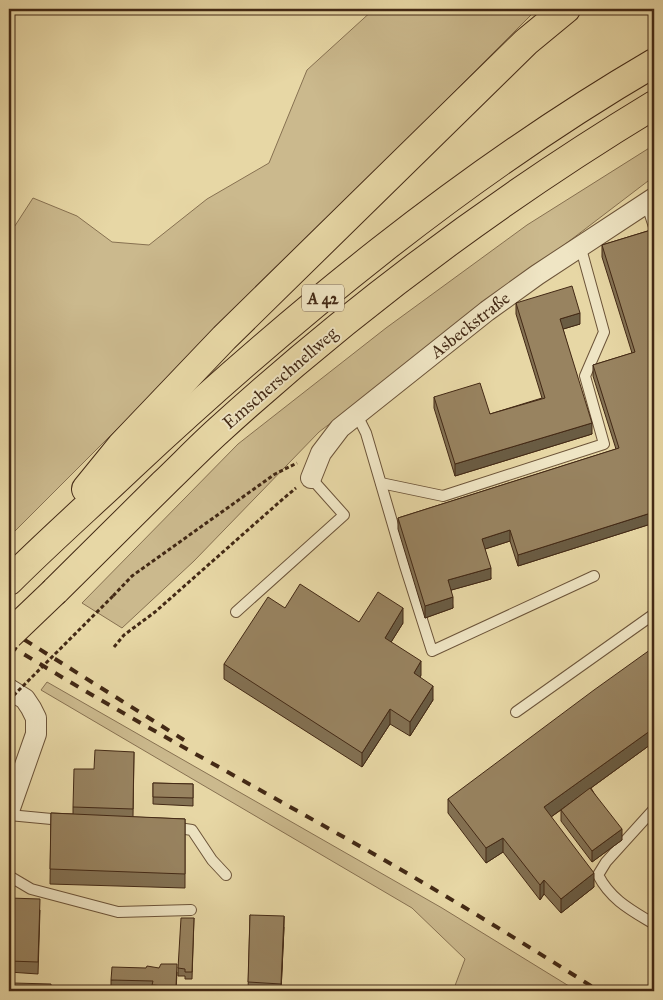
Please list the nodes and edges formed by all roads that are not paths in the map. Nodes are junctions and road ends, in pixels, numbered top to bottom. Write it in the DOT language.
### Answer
graph roads {
  1 [pos="566,9"];
  2 [pos="654,63"];
  3 [pos="654,104"];
  4 [pos="650,200"];
  5 [pos="654,227"];
  6 [pos="580,245"];
  7 [pos="358,415"];
  8 [pos="311,478"];
  9 [pos="381,483"];
  10 [pos="14,575"];
  11 [pos="594,576"];
  12 [pos="236,612"];
  13 [pos="654,614"];
  14 [pos="9,635"];
  15 [pos="9,688"];
  16 [pos="516,712"];
  17 [pos="654,809"];
  18 [pos="9,813"];
  19 [pos="69,820"];
  20 [pos="166,827"];
  21 [pos="9,876"];
  22 [pos="226,876"];
  23 [pos="190,910"];
  24 [pos="654,924"];
  1 -- 10 [label="highway"];
  2 -- 10 [label="highway, Emscherschnellweg / A 42"];
  3 -- 14 [label="highway, Emscherschnellweg / A 42, bridge"];
  4 -- 5 [label="lane"];
  4 -- 6 [label="street, Asbeckstraße"];
  6 -- 7 [label="street, Asbeckstraße"];
  6 -- 9 [label="lane"];
  7 -- 8 [label="street, Asbeckstraße"];
  7 -- 9 [label="lane"];
  8 -- 12 [label="lane"];
  9 -- 11 [label="lane"];
  13 -- 16 [label="lane"];
  15 -- 18 [label="street"];
  17 -- 24 [label="lane"];
  18 -- 19 [label="lane"];
  20 -- 22 [label="lane"];
  21 -- 23 [label="lane"];
}
